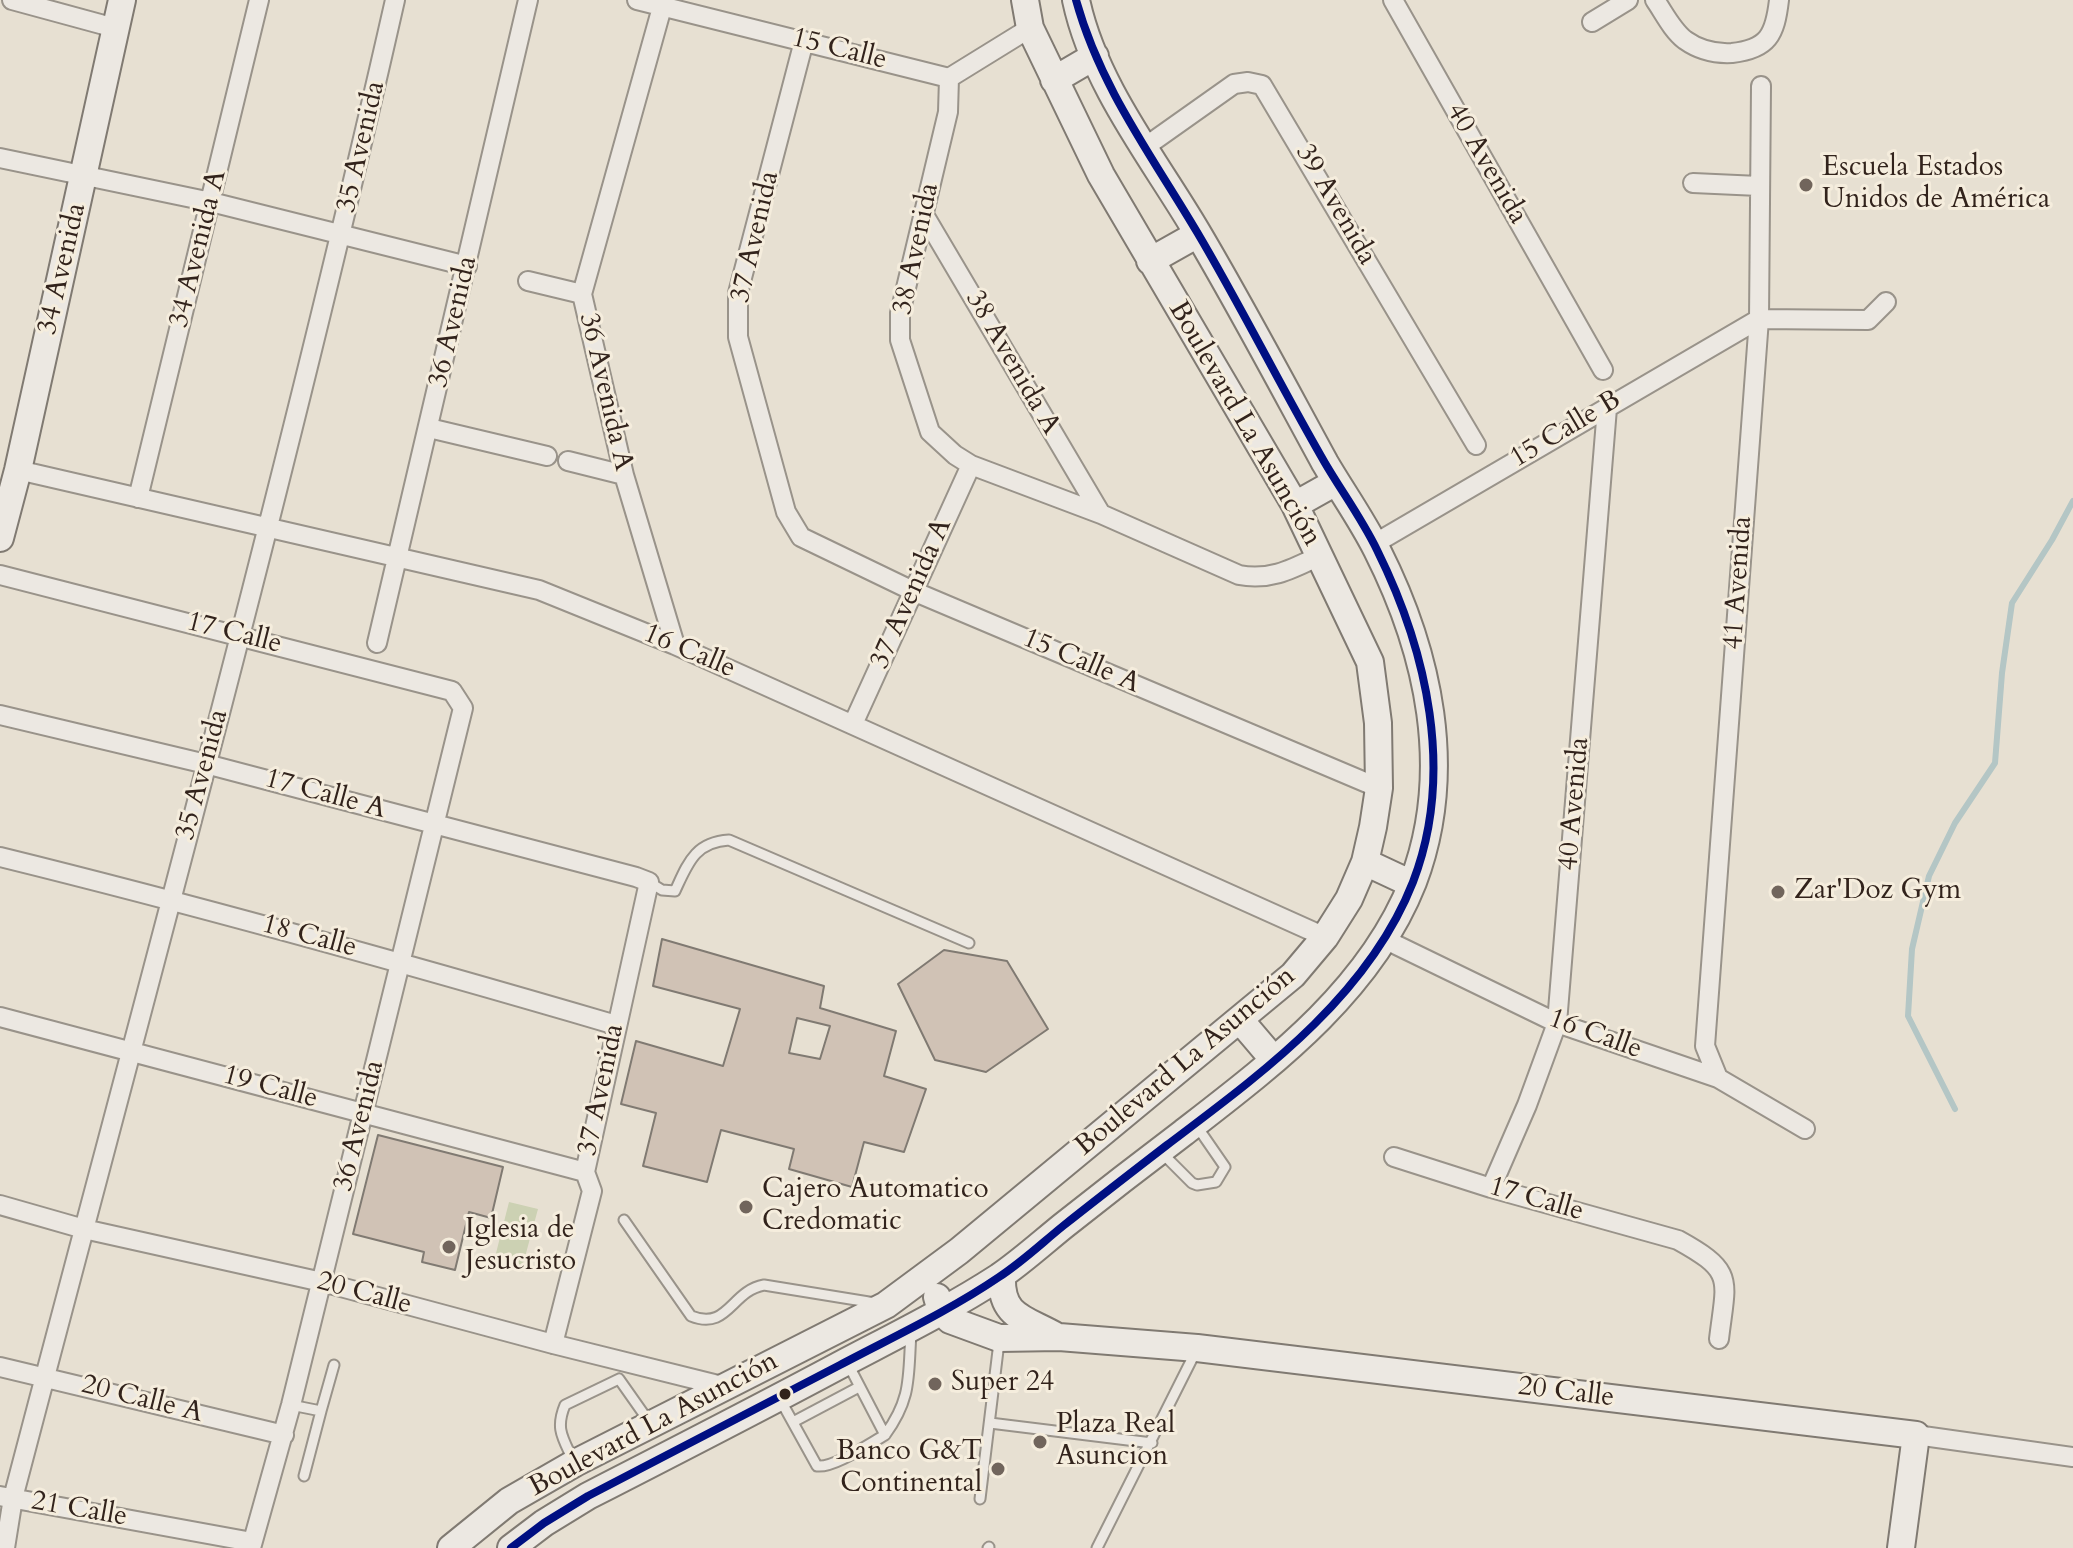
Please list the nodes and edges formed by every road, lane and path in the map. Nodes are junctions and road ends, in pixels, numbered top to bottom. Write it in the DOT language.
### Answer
graph roads {
  1 [pos="12,0"];
  2 [pos="122,0"];
  3 [pos="259,0"];
  4 [pos="395,0"];
  5 [pos="528,0"];
  6 [pos="637,0"];
  7 [pos="1025,0"];
  8 [pos="1393,0"];
  9 [pos="1628,0"];
  10 [pos="1655,0"];
  11 [pos="1779,0"];
  12 [pos="1081,2"];
  13 [pos="663,3"];
  14 [pos="1592,22"];
  15 [pos="115,28"];
  16 [pos="1030,28"];
  17 [pos="804,41"];
  18 [pos="1095,56"];
  19 [pos="949,78"];
  20 [pos="1054,80"];
  21 [pos="1761,86"];
  22 [pos="1145,147"];
  23 [pos="0,158"];
  24 [pos="84,176"];
  25 [pos="1693,183"];
  26 [pos="1759,186"];
  27 [pos="211,202"];
  28 [pos="923,213"];
  29 [pos="1198,234"];
  30 [pos="342,235"];
  31 [pos="1150,261"];
  32 [pos="467,266"];
  33 [pos="528,281"];
  34 [pos="582,294"];
  35 [pos="1886,302"];
  36 [pos="1759,319"];
  37 [pos="1603,370"];
  38 [pos="1607,408"];
  39 [pos="429,428"];
  40 [pos="1476,445"];
  41 [pos="547,456"];
  42 [pos="963,460"];
  43 [pos="568,461"];
  44 [pos="18,470"];
  45 [pos="624,475"];
  46 [pos="1336,482"];
  47 [pos="138,498"];
  48 [pos="1295,505"];
  49 [pos="1101,514"];
  50 [pos="792,524"];
  51 [pos="268,529"];
  52 [pos="0,538"];
  53 [pos="1374,544"];
  54 [pos="1319,556"];
  55 [pos="398,559"];
  56 [pos="0,575"];
  57 [pos="913,591"];
  58 [pos="240,635"];
  59 [pos="377,643"];
  60 [pos="675,645"];
  61 [pos="462,703"];
  62 [pos="0,715"];
  63 [pos="853,724"];
  64 [pos="206,764"];
  65 [pos="1379,788"];
  66 [pos="436,823"];
  67 [pos="0,857"];
  68 [pos="1365,862"];
  69 [pos="649,882"];
  70 [pos="1412,884"];
  71 [pos="170,899"];
  72 [pos="1325,937"];
  73 [pos="1384,939"];
  74 [pos="969,943"];
  75 [pos="402,962"];
  76 [pos="0,1017"];
  77 [pos="1240,1020"];
  78 [pos="1557,1023"];
  79 [pos="616,1025"];
  80 [pos="130,1052"];
  81 [pos="1274,1060"];
  82 [pos="1718,1078"];
  83 [pos="362,1113"];
  84 [pos="1194,1123"];
  85 [pos="1805,1129"];
  86 [pos="1160,1150"];
  87 [pos="1394,1157"];
  88 [pos="585,1172"];
  89 [pos="1491,1188"];
  90 [pos="0,1205"];
  91 [pos="624,1220"];
  92 [pos="84,1229"];
  93 [pos="959,1251"];
  94 [pos="1002,1275"];
  95 [pos="322,1282"];
  96 [pos="886,1305"];
  97 [pos="941,1311"];
  98 [pos="911,1328"];
  99 [pos="1059,1337"];
  100 [pos="999,1338"];
  101 [pos="1719,1339"];
  102 [pos="553,1344"];
  103 [pos="1197,1348"];
  104 [pos="847,1362"];
  105 [pos="334,1365"];
  106 [pos="0,1367"];
  107 [pos="622,1370"];
  108 [pos="45,1377"];
  109 [pos="726,1387"];
  110 [pos="859,1387"];
  111 [pos="779,1398"];
  112 [pos="291,1405"];
  113 [pos="321,1411"];
  114 [pos="793,1422"];
  115 [pos="990,1423"];
  116 [pos="652,1426"];
  117 [pos="284,1435"];
  118 [pos="885,1435"];
  119 [pos="1916,1435"];
  120 [pos="1152,1443"];
  121 [pos="2073,1457"];
  122 [pos="575,1463"];
  123 [pos="304,1476"];
  124 [pos="6,1497"];
  125 [pos="980,1499"];
  126 [pos="251,1545"];
  127 [pos="5,1548"];
  128 [pos="451,1548"];
  129 [pos="511,1548"];
  130 [pos="1097,1548"];
  131 [pos="1901,1548"];
  1 -- 15 [label="street"];
  2 -- 15 [label="main road, 34 Avenida"];
  3 -- 27 [label="street, 34 Avenida A"];
  4 -- 30 [label="street, 35 Avenida"];
  5 -- 32 [label="street, 36 Avenida"];
  6 -- 13 [label="street, 15 Calle"];
  7 -- 16 [label="main road, Boulevard La Asunción"];
  8 -- 37 [label="street, 40 Avenida"];
  9 -- 14 [label="street"];
  10 -- 11 [label="street"];
  12 -- 18 [label="main road, Boulevard La Asunción"];
  13 -- 17 [label="street, 15 Calle"];
  13 -- 34 [label="street, 36 Avenida A"];
  15 -- 24 [label="main road, 34 Avenida"];
  16 -- 19 [label="street"];
  16 -- 20 [label="main road, Boulevard La Asunción"];
  17 -- 19 [label="street, 15 Calle"];
  17 -- 50 [label="street, 37 Avenida"];
  18 -- 20 [label="main road"];
  18 -- 22 [label="main road, Boulevard La Asunción"];
  19 -- 28 [label="street, 38 Avenida"];
  20 -- 31 [label="main road, Boulevard La Asunción"];
  21 -- 26 [label="street, 41 Avenida"];
  22 -- 29 [label="main road, Boulevard La Asunción"];
  22 -- 40 [label="street, 39 Avenida"];
  23 -- 24 [label="street"];
  24 -- 27 [label="street"];
  24 -- 44 [label="main road, 34 Avenida"];
  25 -- 26 [label="street"];
  26 -- 36 [label="street, 41 Avenida"];
  27 -- 30 [label="street"];
  27 -- 47 [label="street, 34 Avenida A"];
  28 -- 42 [label="street, 38 Avenida"];
  28 -- 49 [label="street, 38 Avenida A"];
  29 -- 31 [label="main road"];
  29 -- 46 [label="main road, Boulevard La Asunción"];
  30 -- 32 [label="street"];
  30 -- 51 [label="street, 35 Avenida"];
  31 -- 48 [label="main road, Boulevard La Asunción"];
  32 -- 39 [label="street, 36 Avenida"];
  33 -- 34 [label="street"];
  34 -- 45 [label="street, 36 Avenida A"];
  35 -- 36 [label="street"];
  36 -- 38 [label="street, 15 Calle B"];
  36 -- 82 [label="street, 41 Avenida"];
  38 -- 53 [label="street, 15 Calle B"];
  38 -- 78 [label="street, 40 Avenida"];
  39 -- 41 [label="street"];
  39 -- 55 [label="street, 36 Avenida"];
  42 -- 49 [label="street"];
  42 -- 57 [label="street, 37 Avenida A"];
  43 -- 45 [label="street"];
  44 -- 47 [label="street, 16 Calle"];
  44 -- 52 [label="main road, 34 Avenida"];
  45 -- 60 [label="street, 36 Avenida A"];
  46 -- 48 [label="main road"];
  46 -- 53 [label="main road, Boulevard La Asunción"];
  47 -- 51 [label="street, 16 Calle"];
  48 -- 54 [label="main road, Boulevard La Asunción"];
  49 -- 54 [label="street"];
  50 -- 57 [label="street, 15 Calle A"];
  51 -- 55 [label="street, 16 Calle"];
  51 -- 58 [label="street, 35 Avenida"];
  53 -- 70 [label="main road, Boulevard La Asunción"];
  54 -- 65 [label="main road, Boulevard La Asunción"];
  55 -- 59 [label="street, 36 Avenida"];
  55 -- 60 [label="street, 16 Calle"];
  56 -- 58 [label="street, 17 Calle"];
  57 -- 63 [label="street, 37 Avenida A"];
  57 -- 65 [label="street, 15 Calle A"];
  58 -- 61 [label="street, 17 Calle"];
  58 -- 64 [label="street, 35 Avenida"];
  60 -- 63 [label="street, 16 Calle"];
  61 -- 66 [label="street, 36 Avenida"];
  62 -- 64 [label="street, 17 Calle A"];
  63 -- 72 [label="street, 16 Calle"];
  64 -- 66 [label="street, 17 Calle A"];
  64 -- 71 [label="street, 35 Avenida"];
  65 -- 68 [label="main road, Boulevard La Asunción"];
  66 -- 69 [label="street, 17 Calle A"];
  66 -- 75 [label="street, 36 Avenida"];
  67 -- 71 [label="street, 18 Calle"];
  68 -- 70 [label="main road"];
  68 -- 72 [label="main road, Boulevard La Asunción"];
  69 -- 74 [label="lane"];
  69 -- 79 [label="street, 37 Avenida"];
  70 -- 73 [label="main road, Boulevard La Asunción"];
  71 -- 75 [label="street, 18 Calle"];
  71 -- 80 [label="street, 35 Avenida"];
  72 -- 77 [label="main road, Boulevard La Asunción"];
  73 -- 78 [label="street, 16 Calle"];
  73 -- 81 [label="main road, Boulevard La Asunción"];
  75 -- 79 [label="street, 18 Calle"];
  75 -- 83 [label="street, 36 Avenida"];
  76 -- 80 [label="street, 19 Calle"];
  77 -- 81 [label="main road"];
  77 -- 93 [label="main road, Boulevard La Asunción"];
  78 -- 82 [label="street, 16 Calle"];
  78 -- 89 [label="street, 40 Avenida"];
  79 -- 88 [label="street, 37 Avenida"];
  80 -- 83 [label="street, 19 Calle"];
  80 -- 92 [label="street, 35 Avenida"];
  81 -- 84 [label="main road, Boulevard La Asunción"];
  82 -- 85 [label="street, 16 Calle"];
  83 -- 88 [label="street, 19 Calle"];
  83 -- 95 [label="street, 36 Avenida"];
  84 -- 86 [label="main road, Boulevard La Asunción"];
  84 -- 86 [label="lane"];
  86 -- 94 [label="main road, Boulevard La Asunción"];
  87 -- 89 [label="street, 17 Calle"];
  88 -- 102 [label="street, 37 Avenida"];
  89 -- 101 [label="street, 17 Calle"];
  90 -- 92 [label="street, 20 Calle"];
  91 -- 96 [label="lane"];
  92 -- 95 [label="street, 20 Calle"];
  92 -- 108 [label="street, 35 Avenida"];
  93 -- 96 [label="main road, Boulevard La Asunción"];
  93 -- 97 [label="main road"];
  94 -- 97 [label="main road, Boulevard La Asunción"];
  94 -- 99 [label="main road, 20 Calle"];
  95 -- 102 [label="street, 20 Calle"];
  95 -- 112 [label="street, 36 Avenida"];
  96 -- 109 [label="main road, Boulevard La Asunción"];
  97 -- 98 [label="main road, Boulevard La Asunción"];
  97 -- 100 [label="main road, 20 Calle"];
  98 -- 104 [label="main road, Boulevard La Asunción"];
  98 -- 118 [label="lane"];
  99 -- 100 [label="main road, 20 Calle"];
  99 -- 103 [label="main road, 20 Calle"];
  100 -- 115 [label="lane"];
  102 -- 107 [label="street, 20 Calle"];
  103 -- 119 [label="main road, 20 Calle"];
  103 -- 120 [label="lane"];
  104 -- 110 [label="lane"];
  104 -- 111 [label="main road, Boulevard La Asunción"];
  105 -- 113 [label="lane"];
  106 -- 108 [label="street, 20 Calle A"];
  107 -- 109 [label="street, 20 Calle"];
  107 -- 116 [label="lane"];
  107 -- 122 [label="lane"];
  108 -- 117 [label="street, 20 Calle A"];
  108 -- 124 [label="street, 35 Avenida"];
  109 -- 116 [label="main road, Boulevard La Asunción"];
  110 -- 114 [label="lane"];
  110 -- 118 [label="lane"];
  111 -- 114 [label="lane"];
  111 -- 129 [label="main road, Boulevard La Asunción"];
  112 -- 113 [label="lane"];
  112 -- 117 [label="street, 36 Avenida"];
  113 -- 123 [label="lane"];
  114 -- 118 [label="lane"];
  115 -- 120 [label="lane"];
  115 -- 125 [label="lane"];
  116 -- 122 [label="main road, Boulevard La Asunción"];
  117 -- 126 [label="street, 36 Avenida"];
  119 -- 121 [label="street, 20 Calle"];
  119 -- 131 [label="main road"];
  120 -- 130 [label="lane"];
  122 -- 128 [label="main road, Boulevard La Asunción"];
  124 -- 126 [label="street, 21 Calle"];
  124 -- 127 [label="street, 35 Avenida"];
}
